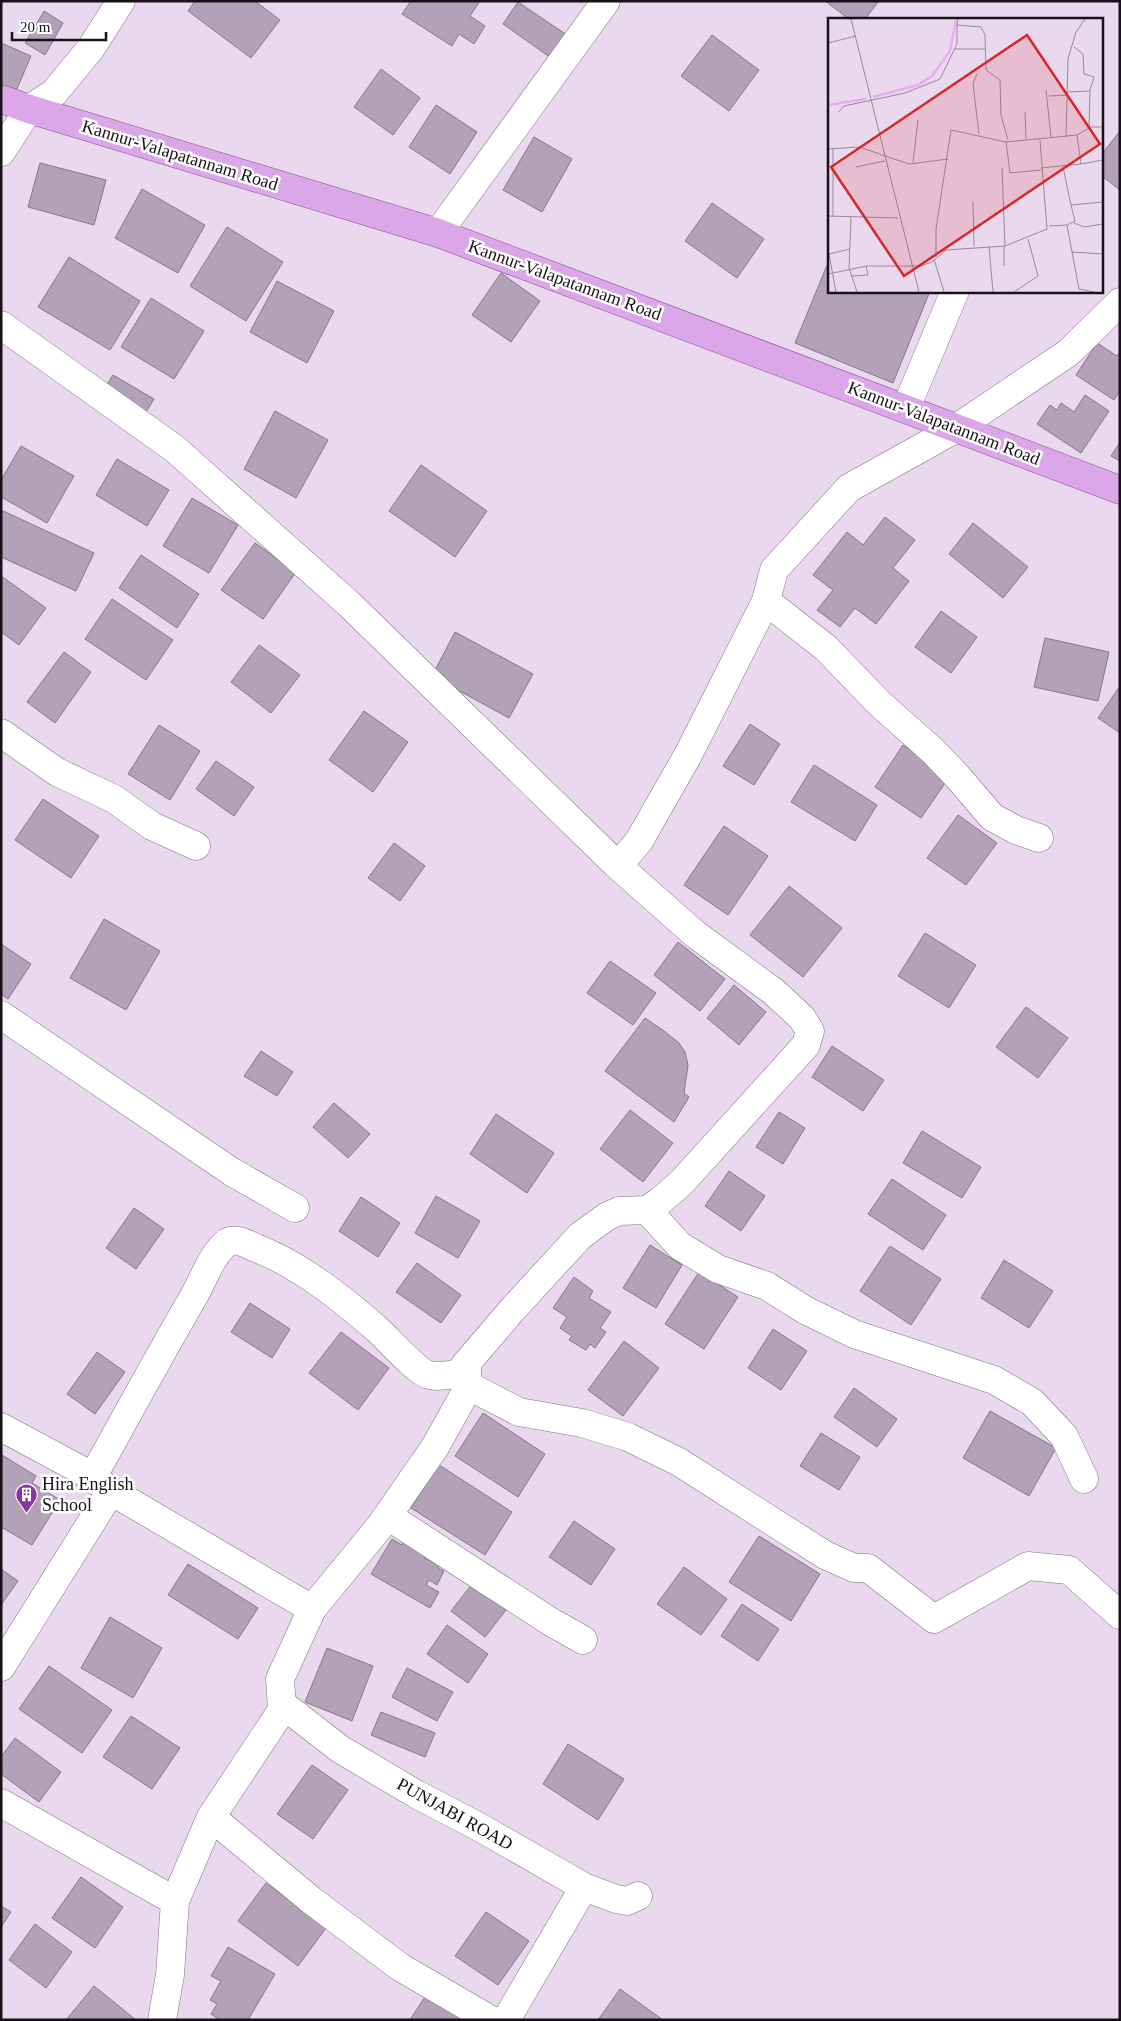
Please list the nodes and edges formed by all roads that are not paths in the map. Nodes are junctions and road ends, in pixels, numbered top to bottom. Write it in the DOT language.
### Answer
graph roads {
  1 [pos="122,1"];
  2 [pos="606,1"];
  3 [pos="1,99"];
  4 [pos="29,110"];
  5 [pos="1,152"];
  6 [pos="438,233"];
  7 [pos="955,292"];
  8 [pos="1120,302"];
  9 [pos="1,325"];
  10 [pos="906,408"];
  11 [pos="955,429"];
  12 [pos="1120,490"];
  13 [pos="766,601"];
  14 [pos="1,733"];
  15 [pos="1039,838"];
  16 [pos="196,846"];
  17 [pos="618,866"];
  18 [pos="1,1015"];
  19 [pos="295,1208"];
  20 [pos="646,1210"];
  21 [pos="468,1379"];
  22 [pos="1,1427"];
  23 [pos="1084,1479"];
  24 [pos="102,1485"];
  25 [pos="388,1516"];
  26 [pos="312,1609"];
  27 [pos="1120,1615"];
  28 [pos="583,1640"];
  29 [pos="6,1651"];
  30 [pos="282,1704"];
  31 [pos="1,1803"];
  32 [pos="211,1817"];
  33 [pos="584,1887"];
  34 [pos="638,1896"];
  35 [pos="175,1901"];
  36 [pos="162,2020"];
  37 [pos="491,2020"];
  38 [pos="506,2020"];
  1 -- 4 [label="street"];
  2 -- 6 [label="street"];
  3 -- 4 [label="main road, Kannur-Valapatannam Road"];
  4 -- 5 [label="street"];
  4 -- 6 [label="main road, Kannur-Valapatannam Road"];
  6 -- 10 [label="main road, Kannur-Valapatannam Road"];
  7 -- 10 [label="street"];
  8 -- 11 [label="street"];
  9 -- 17 [label="street"];
  10 -- 11 [label="main road, Kannur-Valapatannam Road"];
  11 -- 12 [label="main road, Kannur-Valapatannam Road"];
  11 -- 13 [label="street"];
  13 -- 15 [label="street"];
  13 -- 17 [label="street"];
  14 -- 16 [label="street"];
  17 -- 20 [label="street"];
  18 -- 19 [label="street"];
  20 -- 21 [label="street"];
  20 -- 23 [label="street"];
  21 -- 24 [label="street"];
  21 -- 25 [label="street"];
  21 -- 27 [label="street"];
  22 -- 24 [label="street"];
  24 -- 26 [label="street"];
  24 -- 29 [label="street"];
  25 -- 26 [label="street"];
  25 -- 28 [label="street"];
  26 -- 30 [label="street"];
  30 -- 32 [label="street"];
  30 -- 33 [label="street, PUNJABI ROAD"];
  31 -- 35 [label="street"];
  32 -- 35 [label="street"];
  32 -- 37 [label="street"];
  33 -- 34 [label="street, PUNJABI ROAD"];
  33 -- 38 [label="street"];
  35 -- 36 [label="street"];
}
